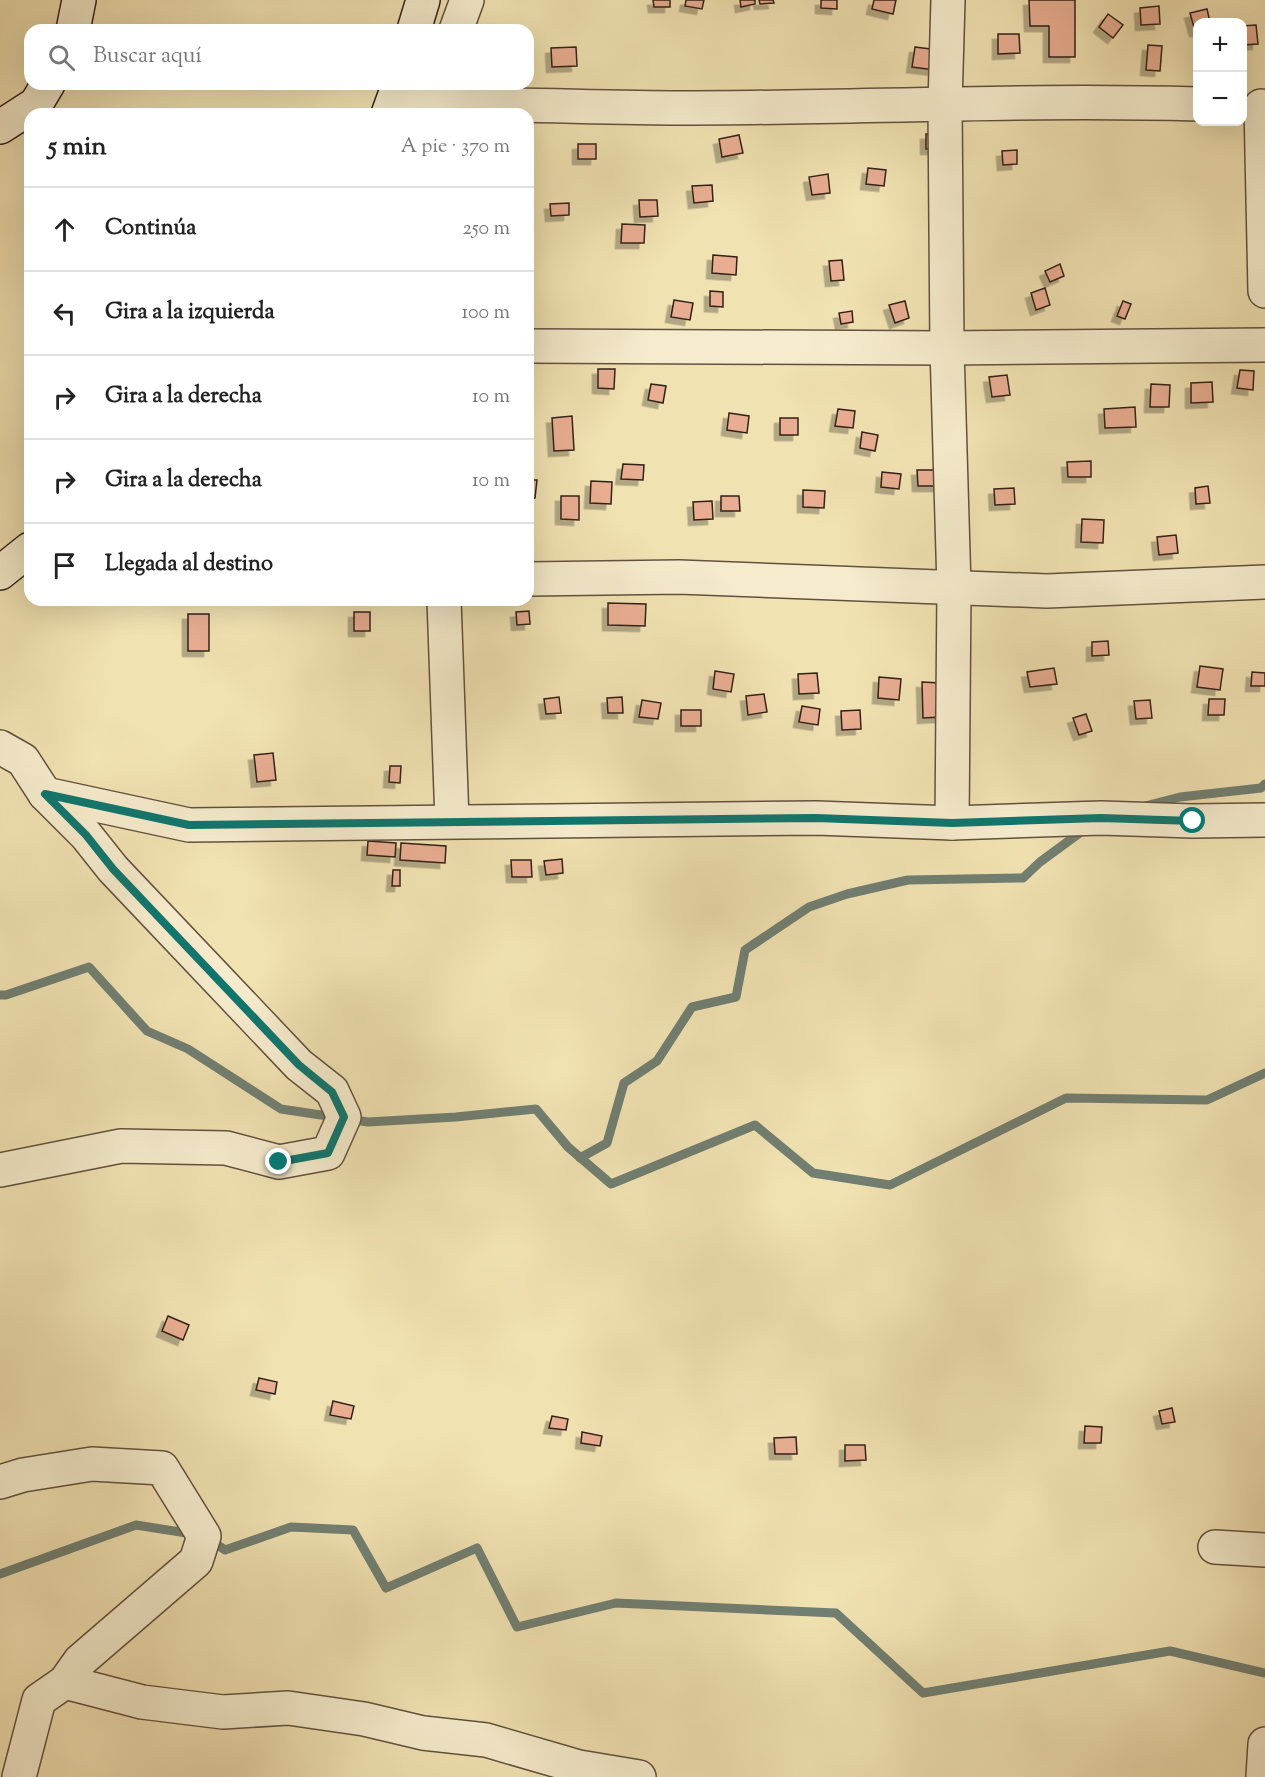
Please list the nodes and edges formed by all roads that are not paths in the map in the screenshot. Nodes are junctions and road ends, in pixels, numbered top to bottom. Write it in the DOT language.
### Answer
graph roads {
  1 [pos="79,0"];
  2 [pos="423,0"];
  3 [pos="467,0"];
  4 [pos="948,0"];
  5 [pos="74,24"];
  6 [pos="416,24"];
  7 [pos="458,24"];
  8 [pos="44,90"];
  9 [pos="439,94"];
  10 [pos="393,101"];
  11 [pos="945,104"];
  12 [pos="1193,104"];
  13 [pos="1256,106"];
  14 [pos="30,108"];
  15 [pos="24,112"];
  16 [pos="0,127"];
  17 [pos="1265,291"];
  18 [pos="1265,345"];
  19 [pos="534,346"];
  20 [pos="947,348"];
  21 [pos="24,554"];
  22 [pos="0,573"];
  23 [pos="534,579"];
  24 [pos="1265,582"];
  25 [pos="954,588"];
  26 [pos="444,606"];
  27 [pos="0,747"];
  28 [pos="45,794"];
  29 [pos="1265,820"];
  30 [pos="452,821"];
  31 [pos="952,823"];
  32 [pos="0,1170"];
  33 [pos="0,1482"];
  34 [pos="1215,1546"];
  35 [pos="1265,1550"];
  36 [pos="65,1683"];
  37 [pos="1265,1744"];
  38 [pos="19,1777"];
  39 [pos="639,1777"];
  40 [pos="1263,1777"];
  1 -- 5 [label="street"];
  2 -- 6 [label="street"];
  3 -- 7 [label="street"];
  4 -- 11 [label="street"];
  8 -- 14 [label="street"];
  9 -- 10 [label="street"];
  9 -- 11 [label="street"];
  11 -- 12 [label="street"];
  11 -- 20 [label="street"];
  13 -- 17 [label="street"];
  15 -- 16 [label="street"];
  18 -- 20 [label="street"];
  19 -- 20 [label="street"];
  20 -- 25 [label="street"];
  21 -- 22 [label="street"];
  23 -- 25 [label="street"];
  24 -- 25 [label="street"];
  25 -- 31 [label="street"];
  26 -- 30 [label="street"];
  27 -- 28 [label="street"];
  28 -- 30 [label="street"];
  28 -- 32 [label="street"];
  29 -- 31 [label="street"];
  30 -- 31 [label="street"];
  33 -- 36 [label="street"];
  34 -- 35 [label="street"];
  36 -- 38 [label="street"];
  36 -- 39 [label="street"];
  37 -- 40 [label="street"];
}
